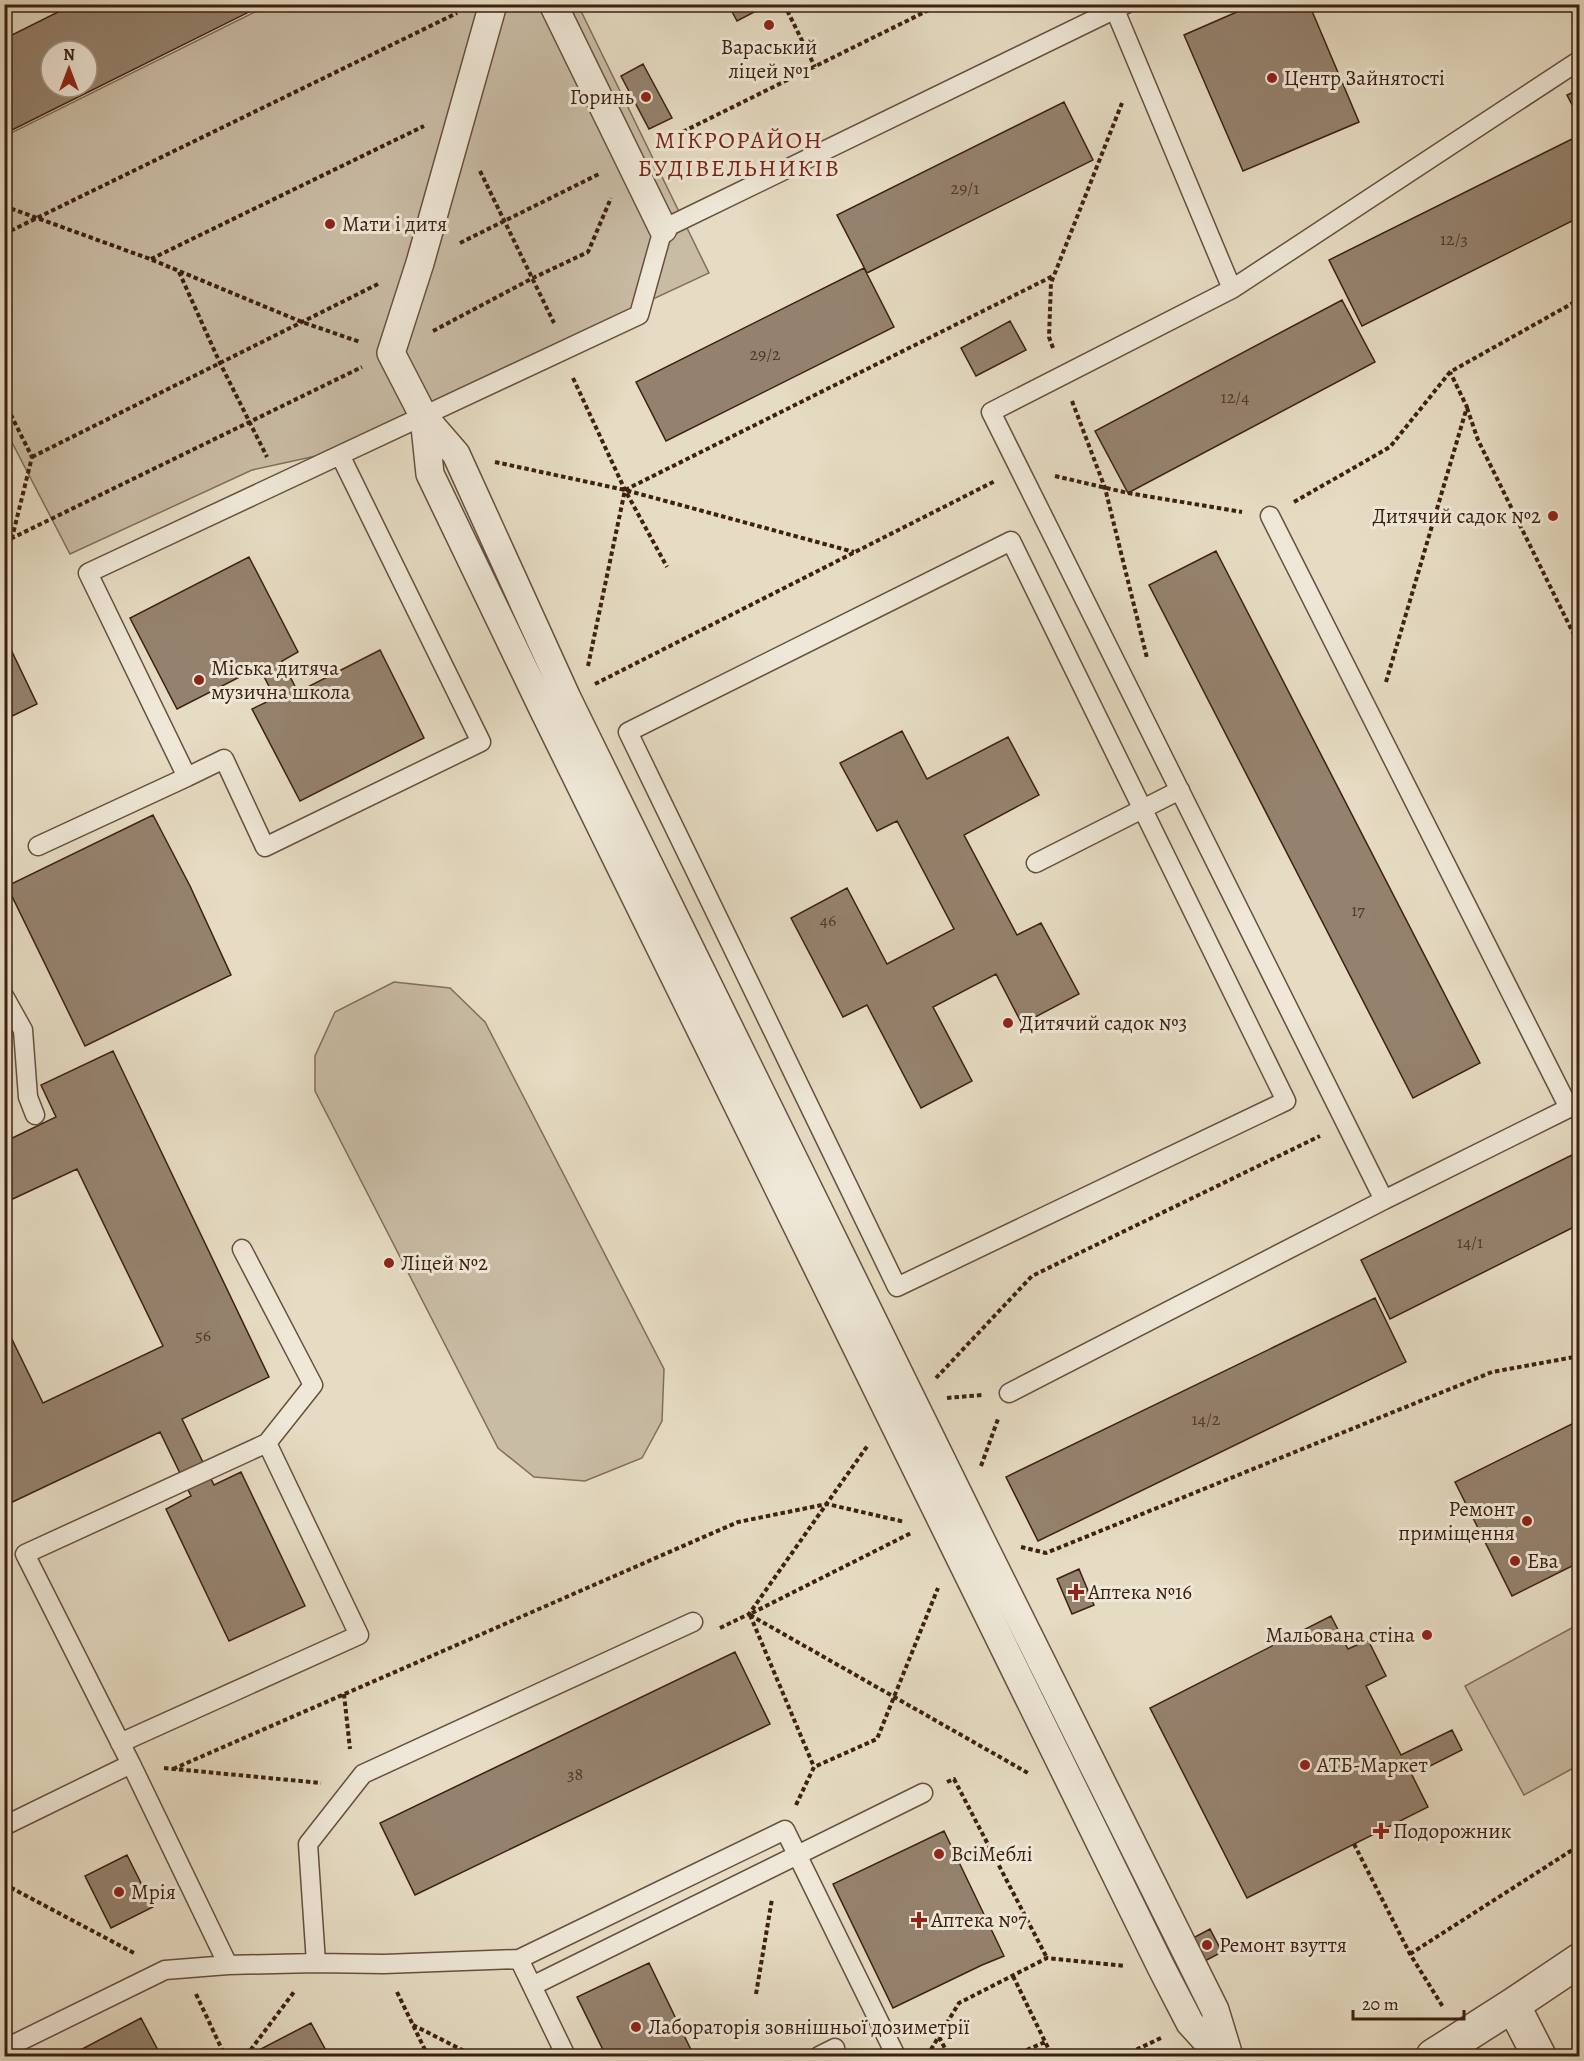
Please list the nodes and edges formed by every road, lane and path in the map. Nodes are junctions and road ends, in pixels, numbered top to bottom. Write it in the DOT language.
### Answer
graph roads {
  1 [pos="493,4"];
  2 [pos="553,4"];
  3 [pos="784,4"];
  4 [pos="941,4"];
  5 [pos="1120,7"];
  6 [pos="464,10"];
  7 [pos="1580,60"];
  8 [pos="1137,66"];
  9 [pos="814,67"];
  10 [pos="463,107"];
  11 [pos="628,159"];
  12 [pos="4,206"];
  13 [pos="38,218"];
  14 [pos="663,229"];
  15 [pos="4,234"];
  16 [pos="150,259"];
  17 [pos="420,263"];
  18 [pos="179,271"];
  19 [pos="1054,275"];
  20 [pos="1232,289"];
  21 [pos="1580,299"];
  22 [pos="302,322"];
  23 [pos="391,353"];
  24 [pos="220,363"];
  25 [pos="1450,372"];
  26 [pos="1063,377"];
  27 [pos="4,401"];
  28 [pos="1467,407"];
  29 [pos="424,417"];
  30 [pos="249,421"];
  31 [pos="456,454"];
  32 [pos="340,455"];
  33 [pos="32,457"];
  34 [pos="1019,468"];
  35 [pos="280,484"];
  36 [pos="1105,488"];
  37 [pos="626,490"];
  38 [pos="1270,516"];
  39 [pos="12,538"];
  40 [pos="4,542"];
  41 [pos="855,552"];
  42 [pos="1580,648"];
  43 [pos="1148,662"];
  44 [pos="575,694"];
  45 [pos="1374,723"];
  46 [pos="187,777"];
  47 [pos="1180,790"];
  48 [pos="1142,810"];
  49 [pos="38,846"];
  50 [pos="1036,863"];
  51 [pos="4,996"];
  52 [pos="1574,1106"];
  53 [pos="36,1115"];
  54 [pos="1346,1124"];
  55 [pos="1384,1200"];
  56 [pos="242,1249"];
  57 [pos="1580,1356"];
  58 [pos="1009,1393"];
  59 [pos="914,1401"];
  60 [pos="890,1414"];
  61 [pos="267,1443"];
  62 [pos="826,1504"];
  63 [pos="965,1506"];
  64 [pos="932,1522"];
  65 [pos="978,1534"];
  66 [pos="955,1547"];
  67 [pos="750,1614"];
  68 [pos="693,1622"];
  69 [pos="344,1694"];
  70 [pos="894,1697"];
  71 [pos="120,1743"];
  72 [pos="131,1764"];
  73 [pos="814,1767"];
  74 [pos="173,1769"];
  75 [pos="1029,1774"];
  76 [pos="354,1786"];
  77 [pos="923,1793"];
  78 [pos="4,1826"];
  79 [pos="785,1830"];
  80 [pos="1354,1844"];
  81 [pos="1580,1845"];
  82 [pos="798,1855"];
  83 [pos="777,1865"];
  84 [pos="4,1884"];
  85 [pos="1410,1954"];
  86 [pos="1047,1958"];
  87 [pos="519,1959"];
  88 [pos="1580,1960"];
  89 [pos="316,1963"];
  90 [pos="384,1964"];
  91 [pos="228,1965"];
  92 [pos="184,1968"];
  93 [pos="1162,1969"];
  94 [pos="165,1970"];
  95 [pos="1013,1976"];
  96 [pos="532,1986"];
  97 [pos="756,1994"];
  98 [pos="1513,2005"];
  99 [pos="413,2025"];
  100 [pos="939,2036"];
  101 [pos="1462,2038"];
  102 [pos="1045,2042"];
  103 [pos="4,2049"];
  104 [pos="225,2056"];
  105 [pos="246,2056"];
  106 [pos="428,2056"];
  107 [pos="474,2056"];
  108 [pos="566,2056"];
  109 [pos="896,2056"];
  110 [pos="927,2056"];
  111 [pos="948,2056"];
  112 [pos="1013,2056"];
  113 [pos="1052,2056"];
  114 [pos="1220,2056"];
  115 [pos="1229,2056"];
  116 [pos="1433,2056"];
  117 [pos="1539,2056"];
  1 -- 10 [label="street"];
  2 -- 11 [label="street"];
  3 -- 9 [label="path"];
  4 -- 9 [label="path"];
  5 -- 8 [label="lane"];
  5 -- 14 [label="lane"];
  6 -- 13 [label="path"];
  7 -- 20 [label="lane"];
  8 -- 19 [label="path"];
  8 -- 20 [label="lane"];
  9 -- 11 [label="path"];
  10 -- 16 [label="path"];
  10 -- 17 [label="street"];
  11 -- 14 [label="street"];
  11 -- 17 [label="path"];
  11 -- 23 [label="path"];
  12 -- 13 [label="path"];
  13 -- 15 [label="path"];
  13 -- 16 [label="path"];
  14 -- 29 [label="lane"];
  16 -- 18 [label="path"];
  17 -- 22 [label="path"];
  17 -- 23 [label="street"];
  18 -- 22 [label="path"];
  18 -- 24 [label="path"];
  19 -- 26 [label="path"];
  19 -- 37 [label="path"];
  20 -- 26 [label="lane"];
  21 -- 25 [label="path"];
  22 -- 23 [label="path"];
  22 -- 24 [label="path"];
  23 -- 29 [label="street"];
  23 -- 30 [label="path"];
  24 -- 30 [label="path"];
  24 -- 33 [label="path"];
  25 -- 28 [label="path"];
  25 -- 38 [label="path"];
  26 -- 34 [label="lane"];
  26 -- 36 [label="path"];
  27 -- 33 [label="path"];
  28 -- 42 [label="path"];
  28 -- 45 [label="path"];
  29 -- 31 [label="street"];
  29 -- 32 [label="lane"];
  29 -- 60 [label="street"];
  30 -- 35 [label="path"];
  30 -- 39 [label="path"];
  31 -- 37 [label="path"];
  31 -- 44 [label="street"];
  32 -- 35 [label="lane"];
  32 -- 46 [label="lane"];
  33 -- 39 [label="path"];
  34 -- 36 [label="path"];
  34 -- 41 [label="path"];
  34 -- 47 [label="lane"];
  35 -- 46 [label="lane"];
  36 -- 38 [label="path"];
  36 -- 43 [label="path"];
  37 -- 41 [label="path"];
  37 -- 44 [label="path"];
  38 -- 45 [label="lane"];
  39 -- 40 [label="path"];
  41 -- 44 [label="path"];
  44 -- 59 [label="street"];
  45 -- 52 [label="lane"];
  46 -- 49 [label="lane"];
  47 -- 48 [label="lane"];
  47 -- 54 [label="lane"];
  48 -- 48 [label="lane"];
  48 -- 50 [label="lane"];
  51 -- 53 [label="lane"];
  52 -- 55 [label="lane"];
  54 -- 55 [label="lane"];
  54 -- 59 [label="path"];
  55 -- 58 [label="lane"];
  56 -- 61 [label="lane"];
  57 -- 65 [label="path"];
  58 -- 59 [label="path"];
  58 -- 63 [label="path"];
  59 -- 63 [label="street"];
  60 -- 62 [label="path"];
  60 -- 64 [label="street"];
  61 -- 71 [label="lane"];
  61 -- 71 [label="lane"];
  62 -- 64 [label="path"];
  62 -- 67 [label="path"];
  62 -- 69 [label="path"];
  63 -- 65 [label="street"];
  64 -- 66 [label="street"];
  64 -- 67 [label="path"];
  65 -- 115 [label="street"];
  66 -- 70 [label="path"];
  66 -- 93 [label="street"];
  67 -- 68 [label="path"];
  67 -- 70 [label="path"];
  67 -- 73 [label="path"];
  68 -- 76 [label="lane"];
  69 -- 74 [label="path"];
  69 -- 76 [label="path"];
  70 -- 73 [label="path"];
  70 -- 75 [label="path"];
  71 -- 72 [label="lane"];
  72 -- 74 [label="path"];
  72 -- 78 [label="lane"];
  72 -- 91 [label="lane"];
  73 -- 79 [label="path"];
  74 -- 76 [label="path"];
  76 -- 89 [label="lane"];
  77 -- 82 [label="lane"];
  77 -- 86 [label="path"];
  79 -- 82 [label="lane"];
  79 -- 87 [label="lane"];
  80 -- 85 [label="path"];
  81 -- 85 [label="path"];
  82 -- 83 [label="lane"];
  82 -- 109 [label="lane"];
  83 -- 96 [label="lane"];
  83 -- 97 [label="path"];
  84 -- 94 [label="path"];
  85 -- 101 [label="path"];
  86 -- 93 [label="path"];
  86 -- 95 [label="path"];
  87 -- 90 [label="lane"];
  87 -- 96 [label="lane"];
  88 -- 98 [label="street"];
  89 -- 90 [label="lane"];
  89 -- 91 [label="lane"];
  89 -- 105 [label="path"];
  90 -- 99 [label="path"];
  91 -- 92 [label="lane"];
  92 -- 94 [label="lane"];
  92 -- 104 [label="path"];
  93 -- 114 [label="street"];
  94 -- 103 [label="lane"];
  95 -- 100 [label="path"];
  95 -- 102 [label="path"];
  96 -- 108 [label="lane"];
  98 -- 101 [label="street"];
  98 -- 117 [label="street"];
  99 -- 106 [label="path"];
  99 -- 107 [label="path"];
  100 -- 110 [label="path"];
  100 -- 111 [label="path"];
  101 -- 116 [label="street"];
  102 -- 112 [label="path"];
  102 -- 113 [label="path"];
}
